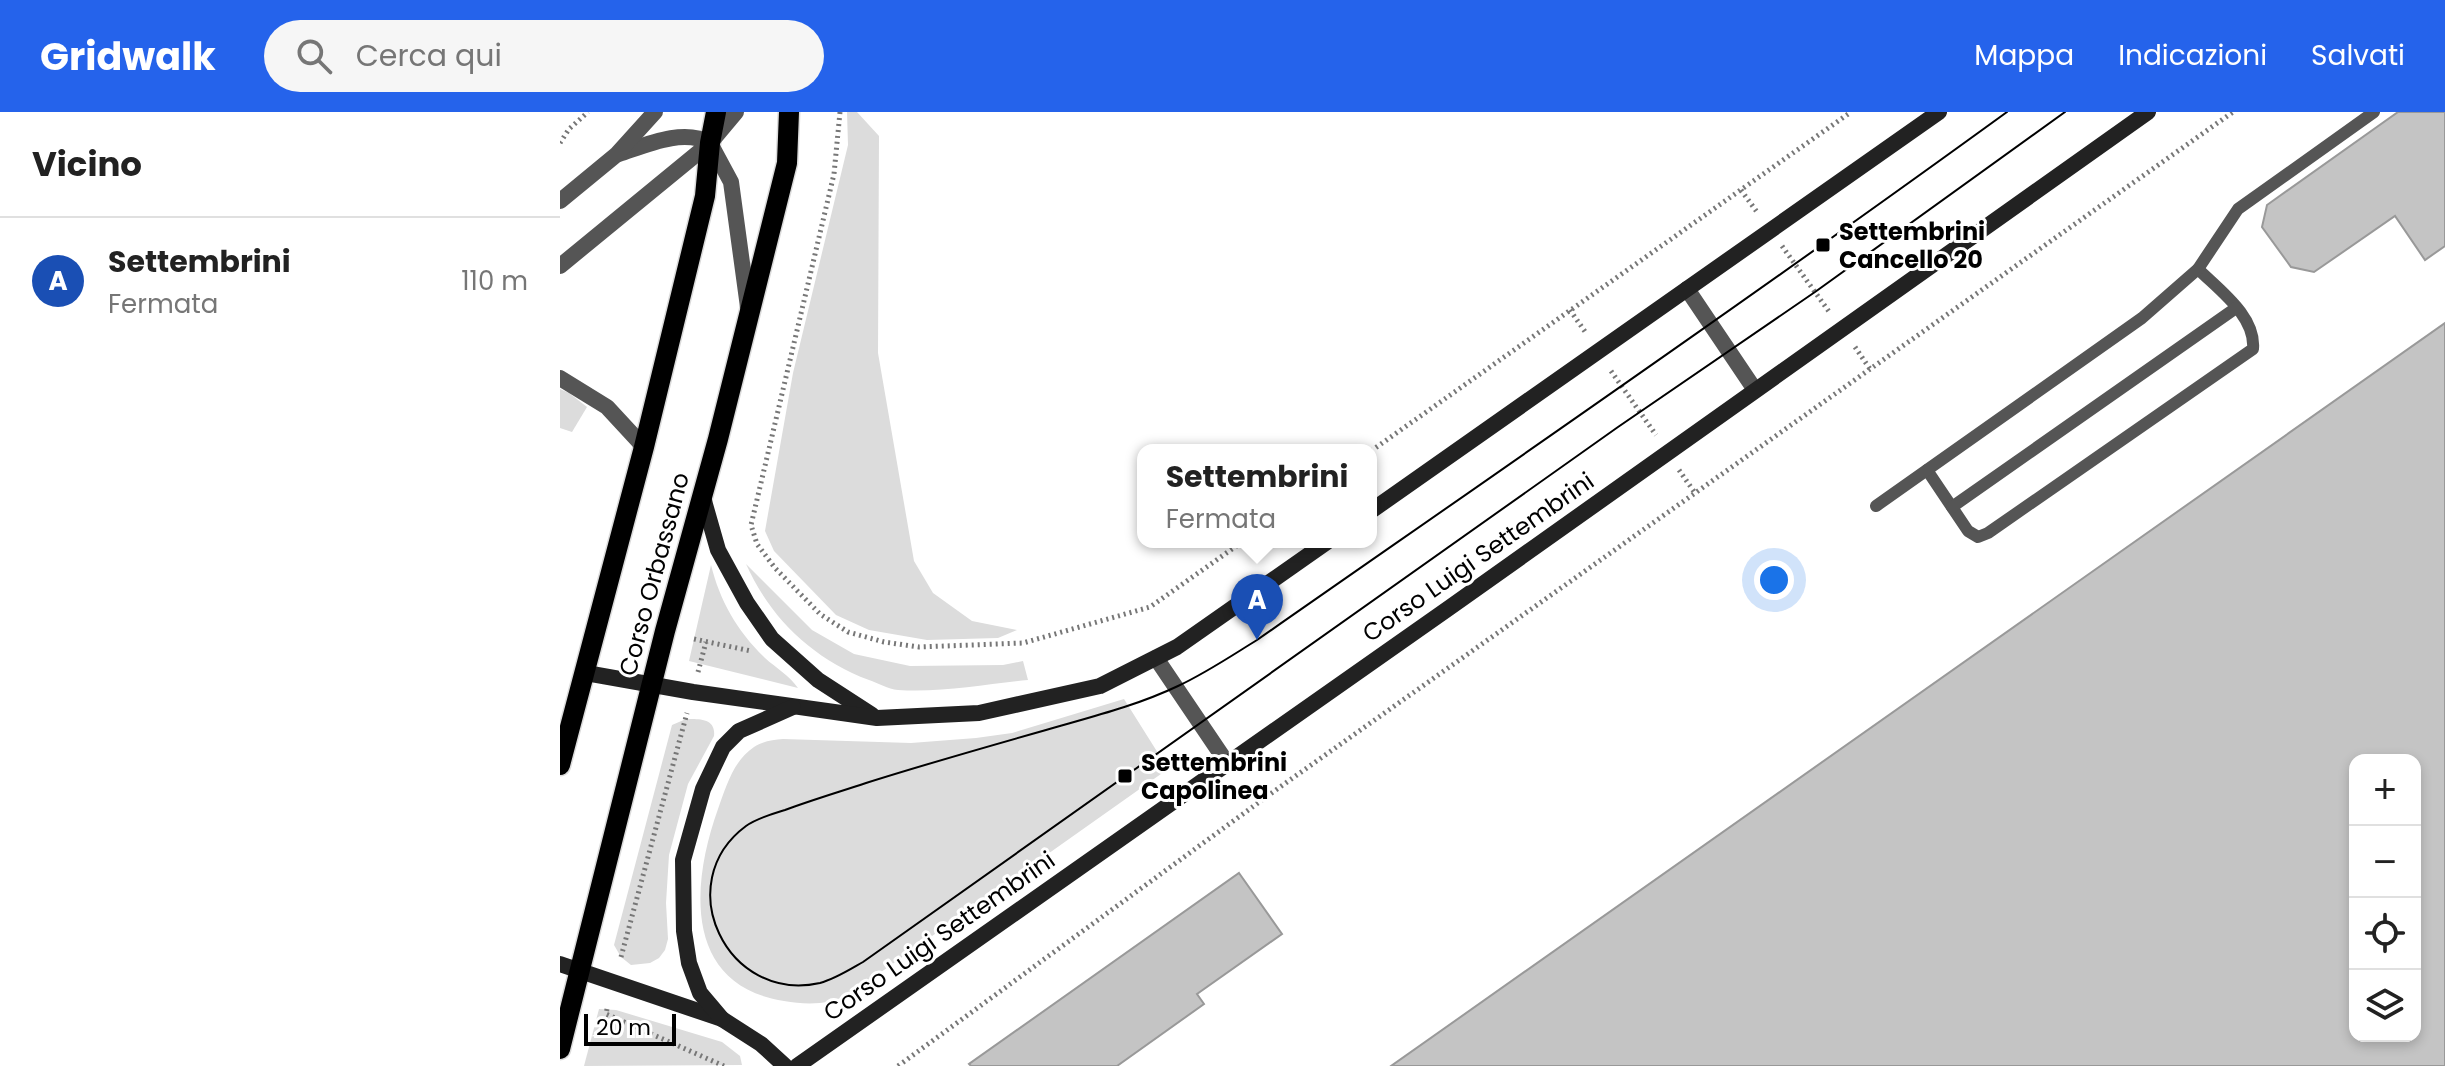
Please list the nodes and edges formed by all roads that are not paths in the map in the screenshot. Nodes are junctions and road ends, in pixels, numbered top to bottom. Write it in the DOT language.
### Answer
graph roads {
  1 [pos="716,112"];
  2 [pos="736,112"];
  3 [pos="789,112"];
  4 [pos="1939,112"];
  5 [pos="2148,112"];
  6 [pos="2374,112"];
  7 [pos="649,116"];
  8 [pos="710,143"];
  9 [pos="616,155"];
  10 [pos="560,201"];
  11 [pos="560,266"];
  12 [pos="2198,269"];
  13 [pos="1687,289"];
  14 [pos="2236,308"];
  15 [pos="749,315"];
  16 [pos="560,378"];
  17 [pos="1755,390"];
  18 [pos="644,447"];
  19 [pos="1927,470"];
  20 [pos="701,492"];
  21 [pos="1876,506"];
  22 [pos="1377,507"];
  23 [pos="1952,507"];
  24 [pos="1318,548"];
  25 [pos="1156,658"];
  26 [pos="586,673"];
  27 [pos="652,684"];
  28 [pos="794,706"];
  29 [pos="877,718"];
  30 [pos="1227,763"];
  31 [pos="560,765"];
  32 [pos="560,964"];
  33 [pos="580,971"];
  34 [pos="722,1019"];
  35 [pos="560,1049"];
  36 [pos="785,1066"];
  37 [pos="797,1066"];
  1 -- 8 [label="main road, Corso Orbassano"];
  2 -- 8 [label="street"];
  3 -- 15 [label="main road, Corso Orbassano"];
  4 -- 13 [label="main road"];
  5 -- 17 [label="main road, Corso Luigi Settembrini"];
  6 -- 12 [label="lane"];
  7 -- 9 [label="street"];
  8 -- 9 [label="street"];
  8 -- 11 [label="street"];
  8 -- 15 [label="street"];
  8 -- 18 [label="main road, Corso Orbassano"];
  9 -- 10 [label="street"];
  12 -- 14 [label="lane"];
  12 -- 19 [label="lane"];
  13 -- 17 [label="street"];
  13 -- 22 [label="main road"];
  14 -- 23 [label="lane"];
  14 -- 23 [label="lane"];
  15 -- 20 [label="main road, Corso Orbassano"];
  16 -- 18 [label="street"];
  17 -- 30 [label="main road, Corso Luigi Settembrini"];
  18 -- 26 [label="main road, Corso Orbassano"];
  19 -- 21 [label="lane"];
  19 -- 23 [label="lane"];
  20 -- 27 [label="main road, Corso Orbassano"];
  20 -- 29 [label="main road"];
  24 -- 25 [label="main road"];
  25 -- 29 [label="main road"];
  25 -- 30 [label="street"];
  26 -- 27 [label="main road"];
  26 -- 31 [label="main road, Corso Orbassano"];
  27 -- 28 [label="main road"];
  27 -- 33 [label="main road, Corso Orbassano"];
  28 -- 29 [label="main road"];
  28 -- 34 [label="main road"];
  30 -- 37 [label="main road, Corso Luigi Settembrini"];
  32 -- 33 [label="main road"];
  33 -- 34 [label="main road"];
  33 -- 35 [label="main road, Corso Orbassano"];
  34 -- 36 [label="main road"];
}
